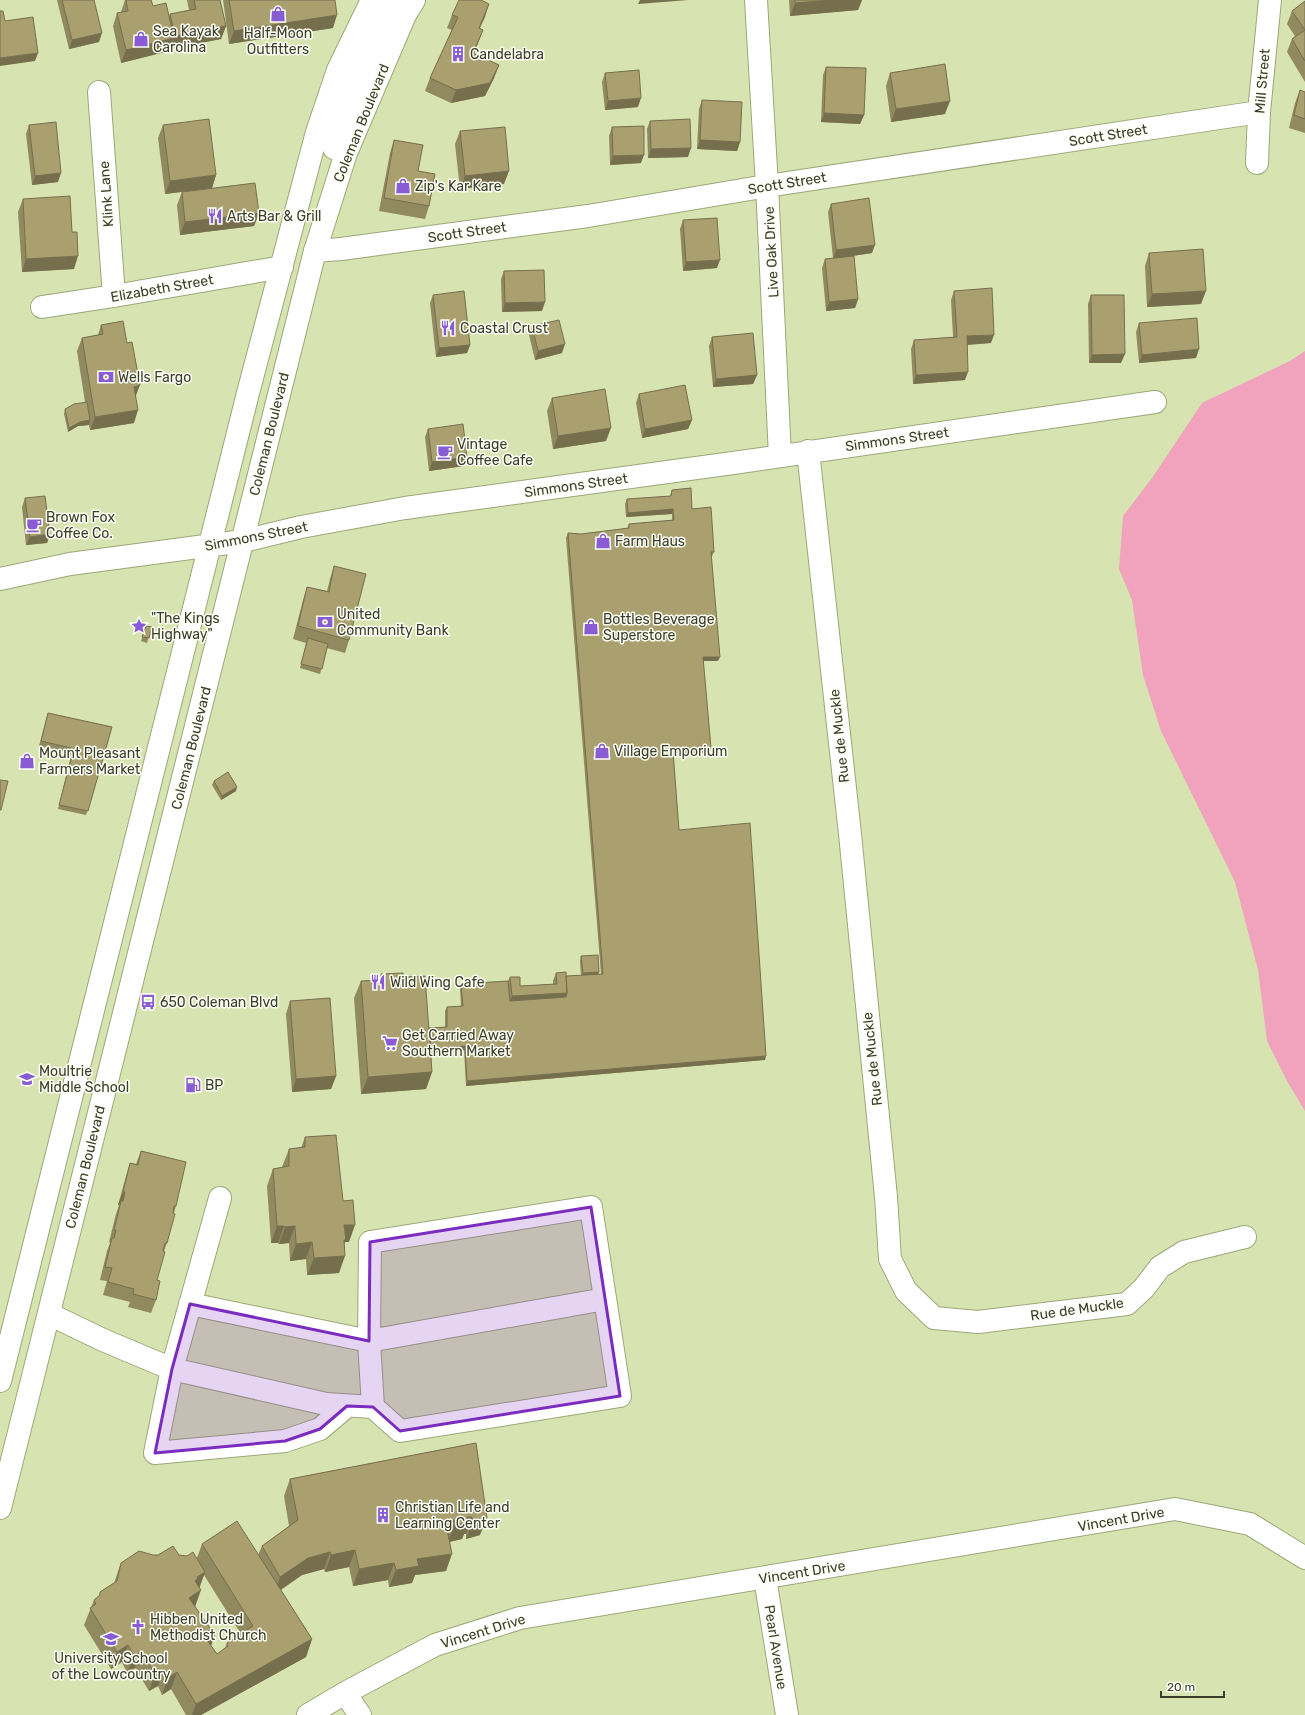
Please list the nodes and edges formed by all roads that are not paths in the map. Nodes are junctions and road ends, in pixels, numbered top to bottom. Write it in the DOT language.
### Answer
graph roads {
  1 [pos="372,0"];
  2 [pos="390,0"];
  3 [pos="414,0"];
  4 [pos="756,0"];
  5 [pos="1270,0"];
  6 [pos="99,92"];
  7 [pos="1259,112"];
  8 [pos="346,153"];
  9 [pos="1257,163"];
  10 [pos="768,186"];
  11 [pos="315,251"];
  12 [pos="282,267"];
  13 [pos="114,296"];
  14 [pos="42,307"];
  15 [pos="1155,402"];
  16 [pos="808,451"];
  17 [pos="780,456"];
  18 [pos="243,541"];
  19 [pos="210,545"];
  20 [pos="0,580"];
  21 [pos="74,1088"];
  22 [pos="220,1198"];
  23 [pos="1245,1237"];
  24 [pos="605,1299"];
  25 [pos="190,1304"];
  26 [pos="48,1314"];
  27 [pos="369,1341"];
  28 [pos="172,1369"];
  29 [pos="0,1381"];
  30 [pos="347,1406"];
  31 [pos="374,1407"];
  32 [pos="0,1508"];
  33 [pos="1305,1558"];
  34 [pos="766,1578"];
  35 [pos="345,1693"];
  36 [pos="308,1715"];
  37 [pos="360,1715"];
  38 [pos="787,1715"];
  1 -- 12 [label="street"];
  2 -- 8 [label="street"];
  3 -- 8 [label="street, Coleman Boulevard"];
  4 -- 10 [label="street, Live Oak Drive"];
  5 -- 7 [label="street, Mill Street"];
  6 -- 13 [label="street, Klink Lane"];
  7 -- 9 [label="street, Mill Street"];
  7 -- 10 [label="street, Scott Street"];
  8 -- 11 [label="street, Coleman Boulevard"];
  10 -- 11 [label="street, Scott Street"];
  10 -- 17 [label="street, Live Oak Drive"];
  11 -- 18 [label="street, Coleman Boulevard"];
  12 -- 13 [label="street, Elizabeth Street"];
  12 -- 19 [label="street"];
  13 -- 14 [label="street, Elizabeth Street"];
  15 -- 16 [label="street, Simmons Street"];
  16 -- 17 [label="street, Simmons Street"];
  16 -- 23 [label="street, Rue de Muckle"];
  17 -- 18 [label="street, Simmons Street"];
  18 -- 19 [label="street, Simmons Street"];
  18 -- 26 [label="street, Coleman Boulevard"];
  19 -- 20 [label="street, Simmons Street"];
  19 -- 21 [label="street"];
  21 -- 26 [label="street"];
  21 -- 29 [label="street"];
  22 -- 25 [label="street"];
  24 -- 27 [label="street"];
  24 -- 27 [label="street"];
  24 -- 31 [label="street"];
  25 -- 27 [label="street"];
  25 -- 28 [label="street"];
  26 -- 28 [label="street"];
  26 -- 32 [label="street, Coleman Boulevard"];
  27 -- 31 [label="street"];
  28 -- 30 [label="street"];
  28 -- 30 [label="street"];
  30 -- 31 [label="street"];
  33 -- 34 [label="street, Vincent Drive"];
  34 -- 35 [label="street, Vincent Drive"];
  34 -- 38 [label="street, Pearl Avenue"];
  35 -- 36 [label="street, Vincent Drive"];
  35 -- 37 [label="street"];
}
